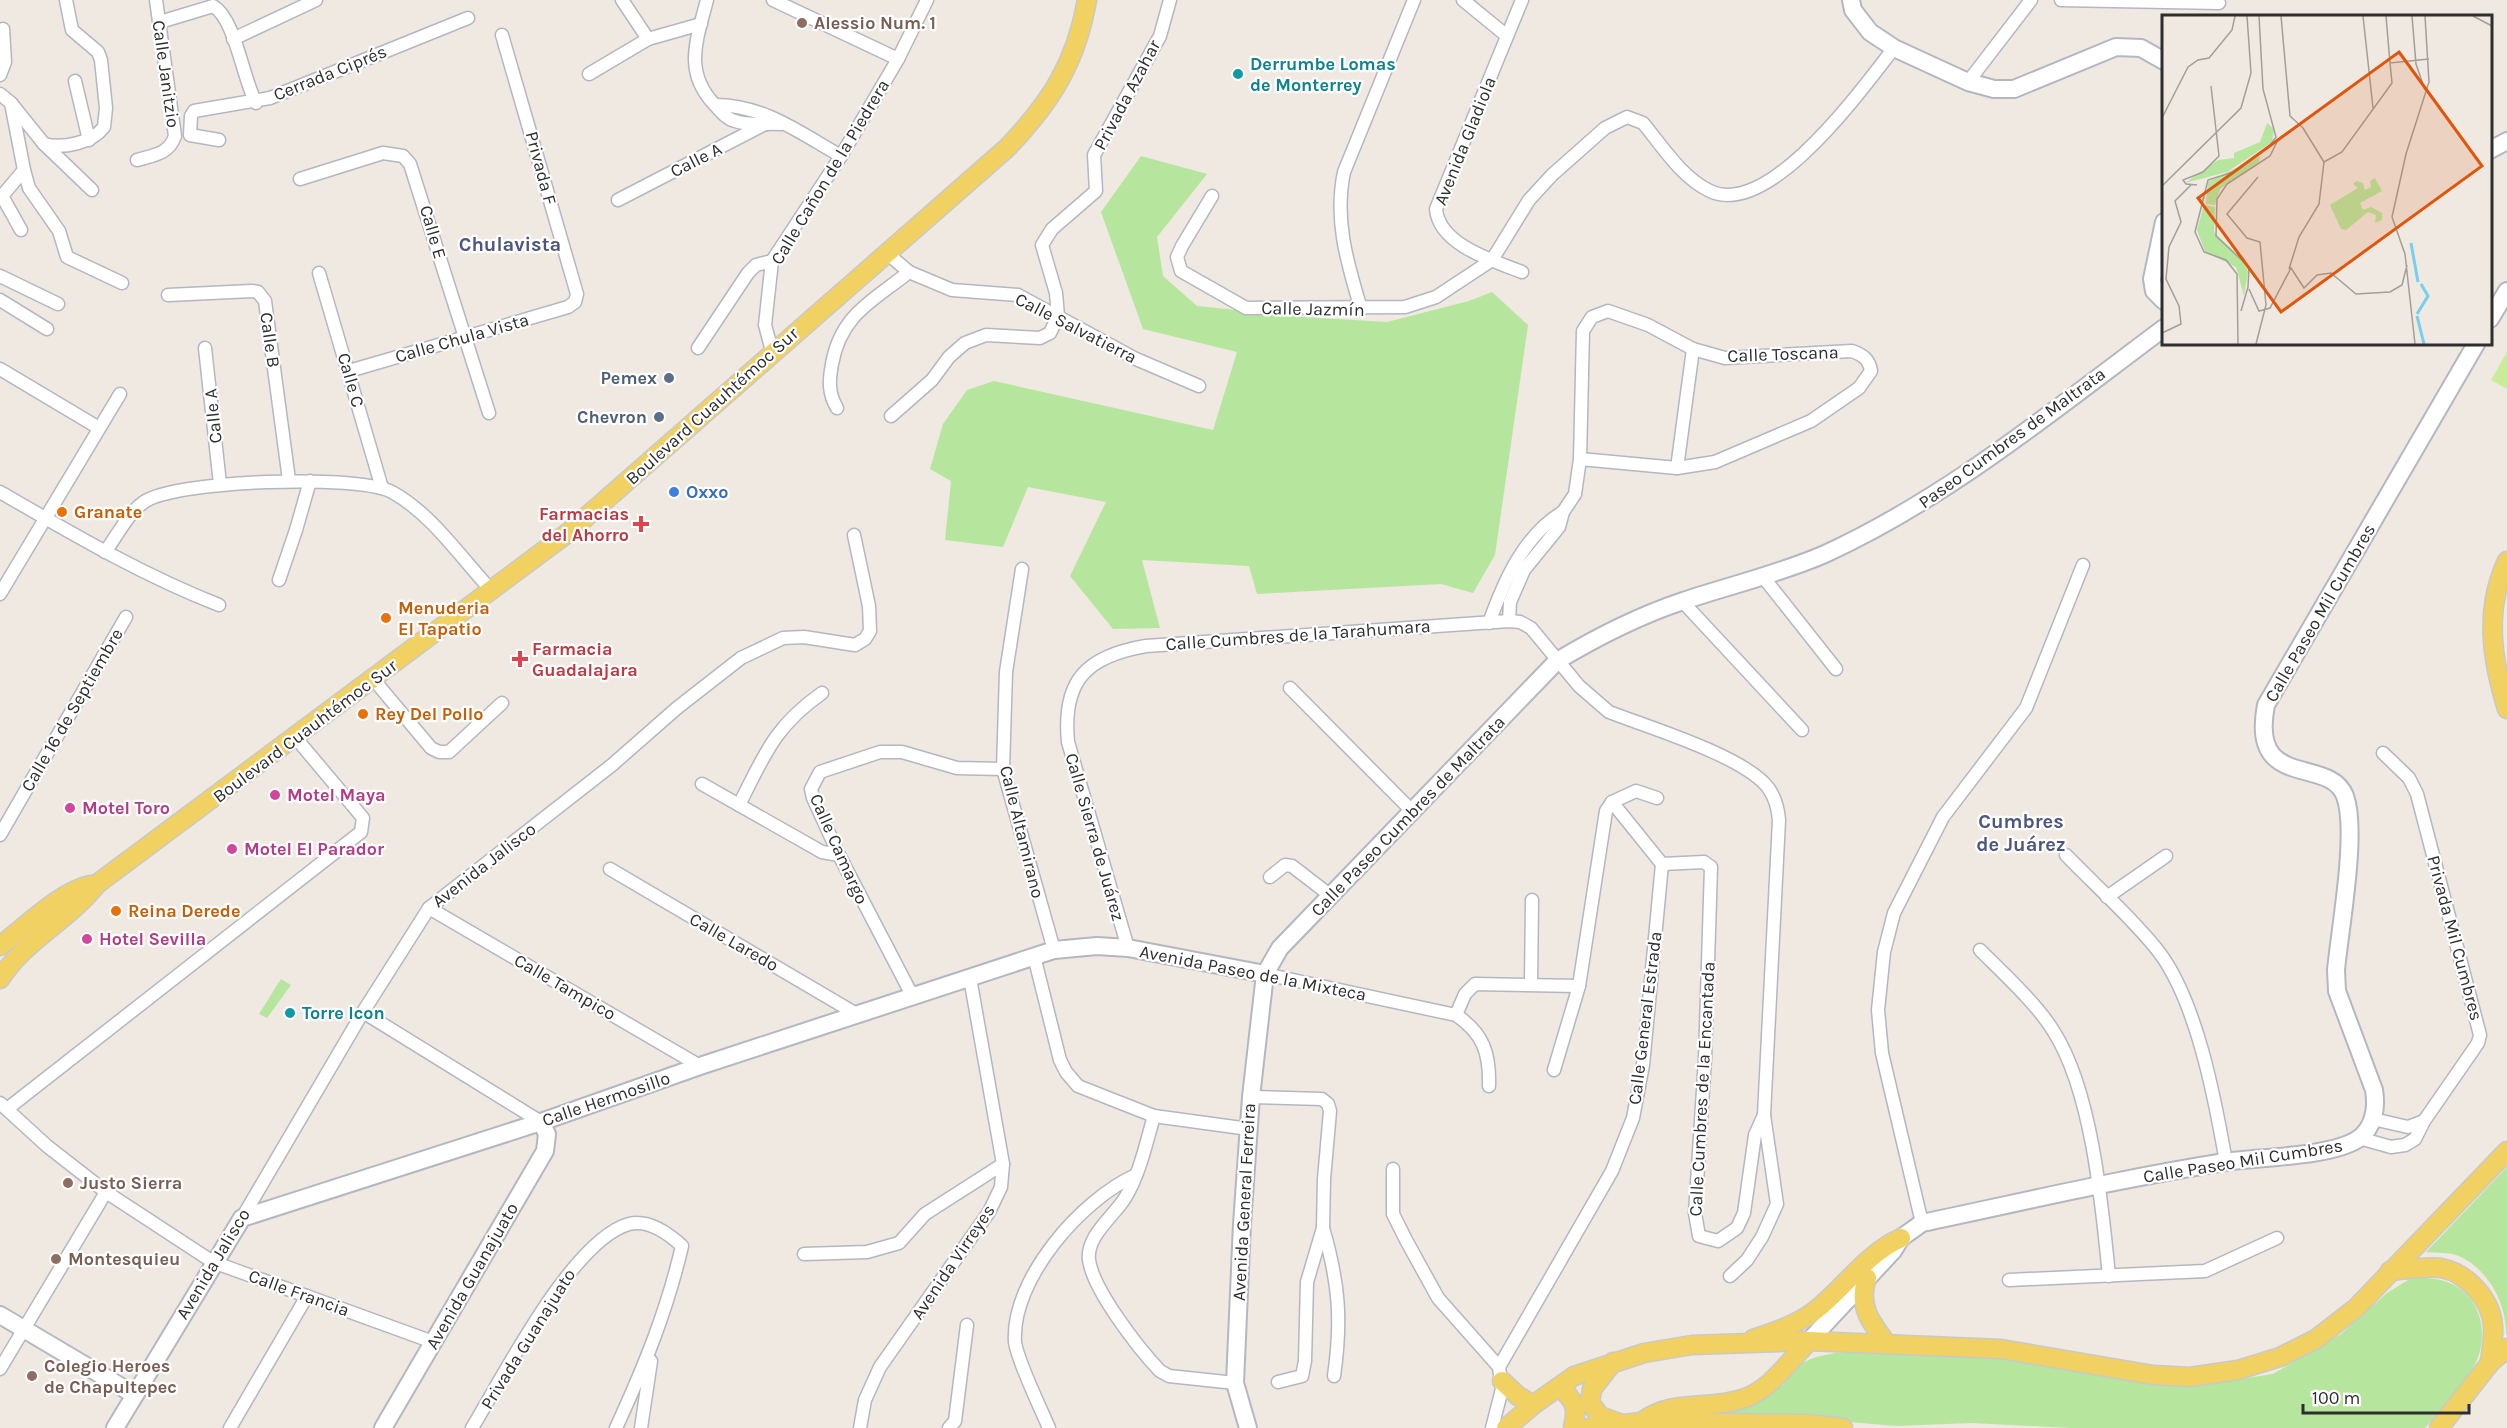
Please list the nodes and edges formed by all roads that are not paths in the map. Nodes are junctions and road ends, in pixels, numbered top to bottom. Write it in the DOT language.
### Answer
graph roads {
  1 [pos="66,0"];
  2 [pos="156,0"];
  3 [pos="316,0"];
  4 [pos="622,0"];
  5 [pos="707,0"];
  6 [pos="773,0"];
  7 [pos="927,0"];
  8 [pos="1087,0"];
  9 [pos="1170,0"];
  10 [pos="1414,0"];
  11 [pos="1463,0"];
  12 [pos="1522,0"];
  13 [pos="1851,0"];
  14 [pos="2031,0"];
  15 [pos="2061,0"];
  16 [pos="2219,3"];
  17 [pos="468,18"];
  18 [pos="160,22"];
  19 [pos="701,24"];
  20 [pos="3,29"];
  21 [pos="502,35"];
  22 [pos="1507,36"];
  23 [pos="233,39"];
  24 [pos="648,39"];
  25 [pos="1894,48"];
  26 [pos="898,59"];
  27 [pos="2162,60"];
  28 [pos="588,74"];
  29 [pos="0,75"];
  30 [pos="75,81"];
  31 [pos="1968,82"];
  32 [pos="0,94"];
  33 [pos="11,103"];
  34 [pos="255,103"];
  35 [pos="773,121"];
  36 [pos="190,135"];
  37 [pos="175,136"];
  38 [pos="89,140"];
  39 [pos="219,140"];
  40 [pos="2507,141"];
  41 [pos="44,144"];
  42 [pos="2492,149"];
  43 [pos="841,156"];
  44 [pos="137,160"];
  45 [pos="24,170"];
  46 [pos="300,179"];
  47 [pos="92,190"];
  48 [pos="1212,196"];
  49 [pos="618,200"];
  50 [pos="2162,227"];
  51 [pos="21,230"];
  52 [pos="887,253"];
  53 [pos="1492,260"];
  54 [pos="772,261"];
  55 [pos="909,272"];
  56 [pos="1522,272"];
  57 [pos="319,273"];
  58 [pos="0,276"];
  59 [pos="122,283"];
  60 [pos="2507,291"];
  61 [pos="168,295"];
  62 [pos="0,300"];
  63 [pos="2162,300"];
  64 [pos="575,302"];
  65 [pos="58,304"];
  66 [pos="1361,309"];
  67 [pos="1058,316"];
  68 [pos="2492,316"];
  69 [pos="46,329"];
  70 [pos="2162,329"];
  71 [pos="463,337"];
  72 [pos="2475,345"];
  73 [pos="205,348"];
  74 [pos="698,348"];
  75 [pos="1693,349"];
  76 [pos="772,351"];
  77 [pos="0,369"];
  78 [pos="349,371"];
  79 [pos="1199,386"];
  80 [pos="120,394"];
  81 [pos="837,408"];
  82 [pos="489,413"];
  83 [pos="891,416"];
  84 [pos="99,429"];
  85 [pos="1580,459"];
  86 [pos="1677,468"];
  87 [pos="289,480"];
  88 [pos="310,481"];
  89 [pos="220,484"];
  90 [pos="382,488"];
  91 [pos="0,492"];
  92 [pos="1563,512"];
  93 [pos="45,518"];
  94 [pos="854,535"];
  95 [pos="105,552"];
  96 [pos="2507,561"];
  97 [pos="2083,565"];
  98 [pos="1022,569"];
  99 [pos="1764,578"];
  100 [pos="279,580"];
  101 [pos="492,591"];
  102 [pos="0,594"];
  103 [pos="1682,601"];
  104 [pos="219,605"];
  105 [pos="126,617"];
  106 [pos="1509,621"];
  107 [pos="1489,623"];
  108 [pos="1557,662"];
  109 [pos="1836,669"];
  110 [pos="374,680"];
  111 [pos="1290,688"];
  112 [pos="822,693"];
  113 [pos="502,703"];
  114 [pos="2507,709"];
  115 [pos="1066,725"];
  116 [pos="1802,730"];
  117 [pos="295,737"];
  118 [pos="2383,753"];
  119 [pos="1003,769"];
  120 [pos="702,784"];
  121 [pos="1657,798"];
  122 [pos="1610,803"];
  123 [pos="739,805"];
  124 [pos="1413,812"];
  125 [pos="0,835"];
  126 [pos="838,855"];
  127 [pos="2066,855"];
  128 [pos="2166,856"];
  129 [pos="1662,864"];
  130 [pos="610,869"];
  131 [pos="1270,877"];
  132 [pos="97,884"];
  133 [pos="1331,896"];
  134 [pos="2107,897"];
  135 [pos="1532,900"];
  136 [pos="429,908"];
  137 [pos="0,946"];
  138 [pos="1128,948"];
  139 [pos="1054,950"];
  140 [pos="1980,950"];
  141 [pos="1034,956"];
  142 [pos="1265,974"];
  143 [pos="970,978"];
  144 [pos="0,979"];
  145 [pos="1531,983"];
  146 [pos="1579,986"];
  147 [pos="913,997"];
  148 [pos="363,1012"];
  149 [pos="858,1015"];
  150 [pos="1456,1015"];
  151 [pos="700,1066"];
  152 [pos="1554,1070"];
  153 [pos="1489,1086"];
  154 [pos="1251,1097"];
  155 [pos="4,1106"];
  156 [pos="1764,1115"];
  157 [pos="1154,1116"];
  158 [pos="2373,1119"];
  159 [pos="2424,1120"];
  160 [pos="541,1122"];
  161 [pos="1249,1129"];
  162 [pos="2359,1138"];
  163 [pos="2507,1151"];
  164 [pos="2226,1162"];
  165 [pos="1003,1164"];
  166 [pos="1394,1169"];
  167 [pos="1136,1175"];
  168 [pos="2100,1185"];
  169 [pos="106,1192"];
  170 [pos="242,1218"];
  171 [pos="1922,1223"];
  172 [pos="1323,1228"];
  173 [pos="1901,1238"];
  174 [pos="2277,1238"];
  175 [pos="804,1254"];
  176 [pos="213,1262"];
  177 [pos="2390,1271"];
  178 [pos="1730,1276"];
  179 [pos="2109,1276"];
  180 [pos="1868,1278"];
  181 [pos="2009,1280"];
  182 [pos="308,1296"];
  183 [pos="0,1315"];
  184 [pos="967,1325"];
  185 [pos="24,1329"];
  186 [pos="1809,1341"];
  187 [pos="433,1342"];
  188 [pos="1887,1344"];
  189 [pos="1735,1345"];
  190 [pos="654,1346"];
  191 [pos="2507,1348"];
  192 [pos="1613,1362"];
  193 [pos="2490,1363"];
  194 [pos="0,1369"];
  195 [pos="1501,1374"];
  196 [pos="1334,1377"];
  197 [pos="1278,1382"];
  198 [pos="1234,1383"];
  199 [pos="1559,1387"];
  200 [pos="135,1395"];
  201 [pos="1533,1405"];
  202 [pos="1642,1422"];
  203 [pos="1623,1424"];
  204 [pos="115,1428"];
  205 [pos="230,1428"];
  206 [pos="383,1428"];
  207 [pos="472,1428"];
  208 [pos="616,1428"];
  209 [pos="640,1428"];
  210 [pos="860,1428"];
  211 [pos="949,1428"];
  212 [pos="1049,1428"];
  213 [pos="1248,1428"];
  214 [pos="1492,1428"];
  215 [pos="1506,1428"];
  216 [pos="1573,1428"];
  217 [pos="1589,1428"];
  218 [pos="1843,1428"];
  219 [pos="2439,1428"];
  1 -- 38 [label="street"];
  2 -- 18 [label="street, Calle Janitzio"];
  3 -- 23 [label="street"];
  4 -- 24 [label="street"];
  5 -- 19 [label="street"];
  6 -- 26 [label="street"];
  7 -- 26 [label="street, Calle Cañon de la Piedrera"];
  8 -- 52 [label="main road, Boulevard Cuauhtémoc Sur"];
  9 -- 67 [label="street, Privada Azahar"];
  10 -- 66 [label="street"];
  11 -- 22 [label="street"];
  12 -- 22 [label="street, Avenida Gladiola"];
  13 -- 25 [label="street"];
  14 -- 31 [label="street"];
  15 -- 16 [label="street"];
  17 -- 34 [label="street, Cerrada Ciprés"];
  18 -- 23 [label="street, Cerrada Ciprés"];
  18 -- 37 [label="street, Calle Janitzio"];
  19 -- 24 [label="street"];
  19 -- 35 [label="street"];
  20 -- 29 [label="street"];
  21 -- 64 [label="street, Privada F"];
  22 -- 53 [label="street, Avenida Gladiola"];
  23 -- 34 [label="street, Cerrada Ciprés"];
  24 -- 28 [label="street"];
  25 -- 31 [label="street"];
  25 -- 53 [label="street"];
  26 -- 43 [label="street, Calle Cañon de la Piedrera"];
  27 -- 31 [label="street"];
  30 -- 38 [label="street"];
  32 -- 33 [label="street"];
  33 -- 41 [label="street"];
  33 -- 45 [label="street"];
  34 -- 36 [label="street"];
  35 -- 43 [label="street"];
  35 -- 49 [label="street, Calle A"];
  36 -- 37 [label="street"];
  36 -- 39 [label="street"];
  37 -- 44 [label="street, Calle Janitzio"];
  38 -- 41 [label="street"];
  40 -- 42 [label="street"];
  41 -- 47 [label="street"];
  43 -- 54 [label="street, Calle Cañon de la Piedrera"];
  45 -- 51 [label="street"];
  45 -- 59 [label="street"];
  46 -- 71 [label="street, Calle E"];
  48 -- 66 [label="street, Calle Jazmín"];
  50 -- 63 [label="street"];
  52 -- 55 [label="street, Calle Salvatierra"];
  52 -- 76 [label="main road, Boulevard Cuauhtémoc Sur"];
  53 -- 56 [label="street, Avenida Gladiola"];
  53 -- 66 [label="street, Calle Jazmín"];
  54 -- 74 [label="street"];
  54 -- 76 [label="street, Calle Cañon de la Piedrera"];
  55 -- 67 [label="street, Calle Salvatierra"];
  55 -- 81 [label="street"];
  57 -- 78 [label="street, Calle C"];
  58 -- 65 [label="street"];
  60 -- 68 [label="street"];
  61 -- 87 [label="street, Calle B"];
  62 -- 69 [label="street"];
  64 -- 71 [label="street, Calle Chula Vista"];
  67 -- 79 [label="street, Calle Salvatierra"];
  67 -- 83 [label="street"];
  70 -- 99 [label="street, Paseo Cumbres de Maltrata"];
  71 -- 78 [label="street, Calle Chula Vista"];
  71 -- 82 [label="street, Calle E"];
  72 -- 158 [label="street, Calle Paseo Mil Cumbres"];
  73 -- 89 [label="street, Calle A"];
  75 -- 85 [label="street, Calle Toscana"];
  75 -- 86 [label="street"];
  75 -- 86 [label="street, Calle Toscana"];
  76 -- 101 [label="main road, Boulevard Cuauhtémoc Sur"];
  77 -- 84 [label="street"];
  78 -- 90 [label="street, Calle C"];
  80 -- 84 [label="street"];
  84 -- 93 [label="street"];
  85 -- 86 [label="street, Calle Toscana"];
  85 -- 92 [label="street, Calle Toscana"];
  87 -- 88 [label="street"];
  87 -- 89 [label="street"];
  88 -- 90 [label="street"];
  88 -- 100 [label="street"];
  89 -- 95 [label="street"];
  90 -- 101 [label="street"];
  91 -- 93 [label="street"];
  92 -- 106 [label="street, Calle Toscana"];
  92 -- 107 [label="street, Calle Toscana"];
  93 -- 95 [label="street"];
  93 -- 102 [label="street"];
  94 -- 136 [label="street, Avenida Jalisco"];
  95 -- 104 [label="street"];
  96 -- 114 [label="main road"];
  97 -- 171 [label="street"];
  98 -- 119 [label="street, Calle Altamirano"];
  99 -- 103 [label="street, Paseo Cumbres de Maltrata"];
  99 -- 109 [label="street"];
  101 -- 110 [label="main road, Boulevard Cuauhtémoc Sur"];
  103 -- 108 [label="street, Paseo Cumbres de Maltrata"];
  103 -- 116 [label="street"];
  105 -- 125 [label="street, Calle 16 de Septiembre"];
  106 -- 107 [label="street, Calle Cumbres de la Tarahumara"];
  106 -- 108 [label="street"];
  107 -- 115 [label="street, Calle Cumbres de la Tarahumara"];
  108 -- 124 [label="street, Calle Paseo Cumbres de Maltrata"];
  108 -- 156 [label="street, Calle Cumbres de la Encantada"];
  110 -- 113 [label="street"];
  110 -- 117 [label="main road, Boulevard Cuauhtémoc Sur"];
  111 -- 124 [label="street"];
  112 -- 123 [label="street"];
  115 -- 138 [label="street, Calle Sierra de Juárez"];
  117 -- 132 [label="main road, Boulevard Cuauhtémoc Sur"];
  117 -- 155 [label="street"];
  118 -- 159 [label="street, Privada Mil Cumbres"];
  119 -- 126 [label="street, Calle Camargo"];
  119 -- 139 [label="street, Calle Altamirano"];
  120 -- 123 [label="street"];
  121 -- 122 [label="street"];
  122 -- 129 [label="street"];
  122 -- 146 [label="street"];
  123 -- 126 [label="street"];
  124 -- 133 [label="street, Calle Paseo Cumbres de Maltrata"];
  126 -- 147 [label="street, Calle Camargo"];
  127 -- 134 [label="street"];
  128 -- 134 [label="street"];
  129 -- 156 [label="street, Calle Cumbres de la Encantada"];
  129 -- 195 [label="street, Calle General Estrada"];
  130 -- 149 [label="street, Calle Laredo"];
  131 -- 133 [label="street"];
  132 -- 137 [label="main road, Boulevard Cuauhtémoc Sur"];
  132 -- 144 [label="main road, Boulevard Cuauhtémoc Sur"];
  133 -- 142 [label="street, Calle Paseo Cumbres de Maltrata"];
  134 -- 164 [label="street"];
  135 -- 145 [label="street"];
  136 -- 148 [label="street, Avenida Jalisco"];
  136 -- 151 [label="street, Calle Tampico"];
  138 -- 139 [label="street, Avenida Paseo de la Mixteca"];
  138 -- 142 [label="street, Avenida Paseo de la Mixteca"];
  139 -- 141 [label="street, Avenida Paseo de la Mixteca"];
  140 -- 168 [label="street"];
  141 -- 143 [label="street, Avenida Paseo de la Mixteca"];
  141 -- 157 [label="street"];
  142 -- 150 [label="street, Avenida Paseo de la Mixteca"];
  142 -- 154 [label="street, Avenida General Ferreira"];
  143 -- 147 [label="street, Calle Hermosillo"];
  143 -- 165 [label="street, Avenida Virreyes"];
  145 -- 146 [label="street"];
  145 -- 150 [label="street"];
  146 -- 152 [label="street"];
  147 -- 149 [label="street, Calle Hermosillo"];
  148 -- 160 [label="street"];
  148 -- 170 [label="street, Avenida Jalisco"];
  149 -- 151 [label="street, Calle Hermosillo"];
  150 -- 153 [label="street, Avenida Paseo de la Mixteca"];
  151 -- 160 [label="street, Calle Hermosillo"];
  154 -- 161 [label="street, Avenida General Ferreira"];
  154 -- 172 [label="street"];
  155 -- 169 [label="street, Calle Francia"];
  156 -- 178 [label="street, Calle Cumbres de la Encantada"];
  157 -- 161 [label="street"];
  157 -- 167 [label="street"];
  158 -- 159 [label="street"];
  158 -- 162 [label="street, Calle Paseo Mil Cumbres"];
  159 -- 162 [label="street, Privada Mil Cumbres"];
  160 -- 170 [label="street, Calle Hermosillo"];
  160 -- 187 [label="street, Avenida Guanajuato"];
  161 -- 198 [label="street, Avenida General Ferreira"];
  162 -- 164 [label="street, Calle Paseo Mil Cumbres"];
  163 -- 177 [label="main road"];
  164 -- 168 [label="street, Calle Paseo Mil Cumbres"];
  165 -- 175 [label="street"];
  165 -- 210 [label="street, Avenida Virreyes"];
  166 -- 195 [label="street"];
  167 -- 198 [label="street"];
  167 -- 212 [label="street"];
  168 -- 171 [label="street, Calle Paseo Mil Cumbres"];
  168 -- 179 [label="street"];
  169 -- 176 [label="street, Calle Francia"];
  169 -- 185 [label="street"];
  170 -- 176 [label="street, Avenida Jalisco"];
  171 -- 173 [label="street, Calle Paseo Mil Cumbres"];
  172 -- 196 [label="street"];
  172 -- 197 [label="street"];
  173 -- 180 [label="street, Calle Paseo Mil Cumbres"];
  173 -- 189 [label="main road"];
  174 -- 179 [label="street"];
  176 -- 182 [label="street, Calle Francia"];
  176 -- 200 [label="street, Avenida Jalisco"];
  177 -- 188 [label="main road"];
  177 -- 193 [label="main road"];
  179 -- 181 [label="street"];
  180 -- 186 [label="street, Calle Paseo Mil Cumbres"];
  180 -- 188 [label="main road"];
  182 -- 187 [label="street, Calle Francia"];
  182 -- 205 [label="street"];
  183 -- 185 [label="street"];
  184 -- 211 [label="street"];
  185 -- 194 [label="street"];
  185 -- 200 [label="street"];
  186 -- 188 [label="main road"];
  186 -- 189 [label="main road"];
  186 -- 202 [label="main road"];
  187 -- 206 [label="street, Avenida Guanajuato"];
  189 -- 192 [label="main road"];
  190 -- 207 [label="street, Privada Guanajuato"];
  190 -- 208 [label="street"];
  190 -- 209 [label="street"];
  191 -- 193 [label="main road"];
  192 -- 199 [label="main road"];
  192 -- 203 [label="main road"];
  193 -- 219 [label="main road"];
  195 -- 201 [label="main road"];
  195 -- 214 [label="street, Calle General Estrada"];
  198 -- 213 [label="street, Avenida General Ferreira"];
  199 -- 201 [label="main road"];
  199 -- 216 [label="main road"];
  200 -- 204 [label="street, Avenida Jalisco"];
  201 -- 215 [label="main road"];
  202 -- 203 [label="main road"];
  202 -- 218 [label="main road"];
  203 -- 217 [label="main road"];
}
